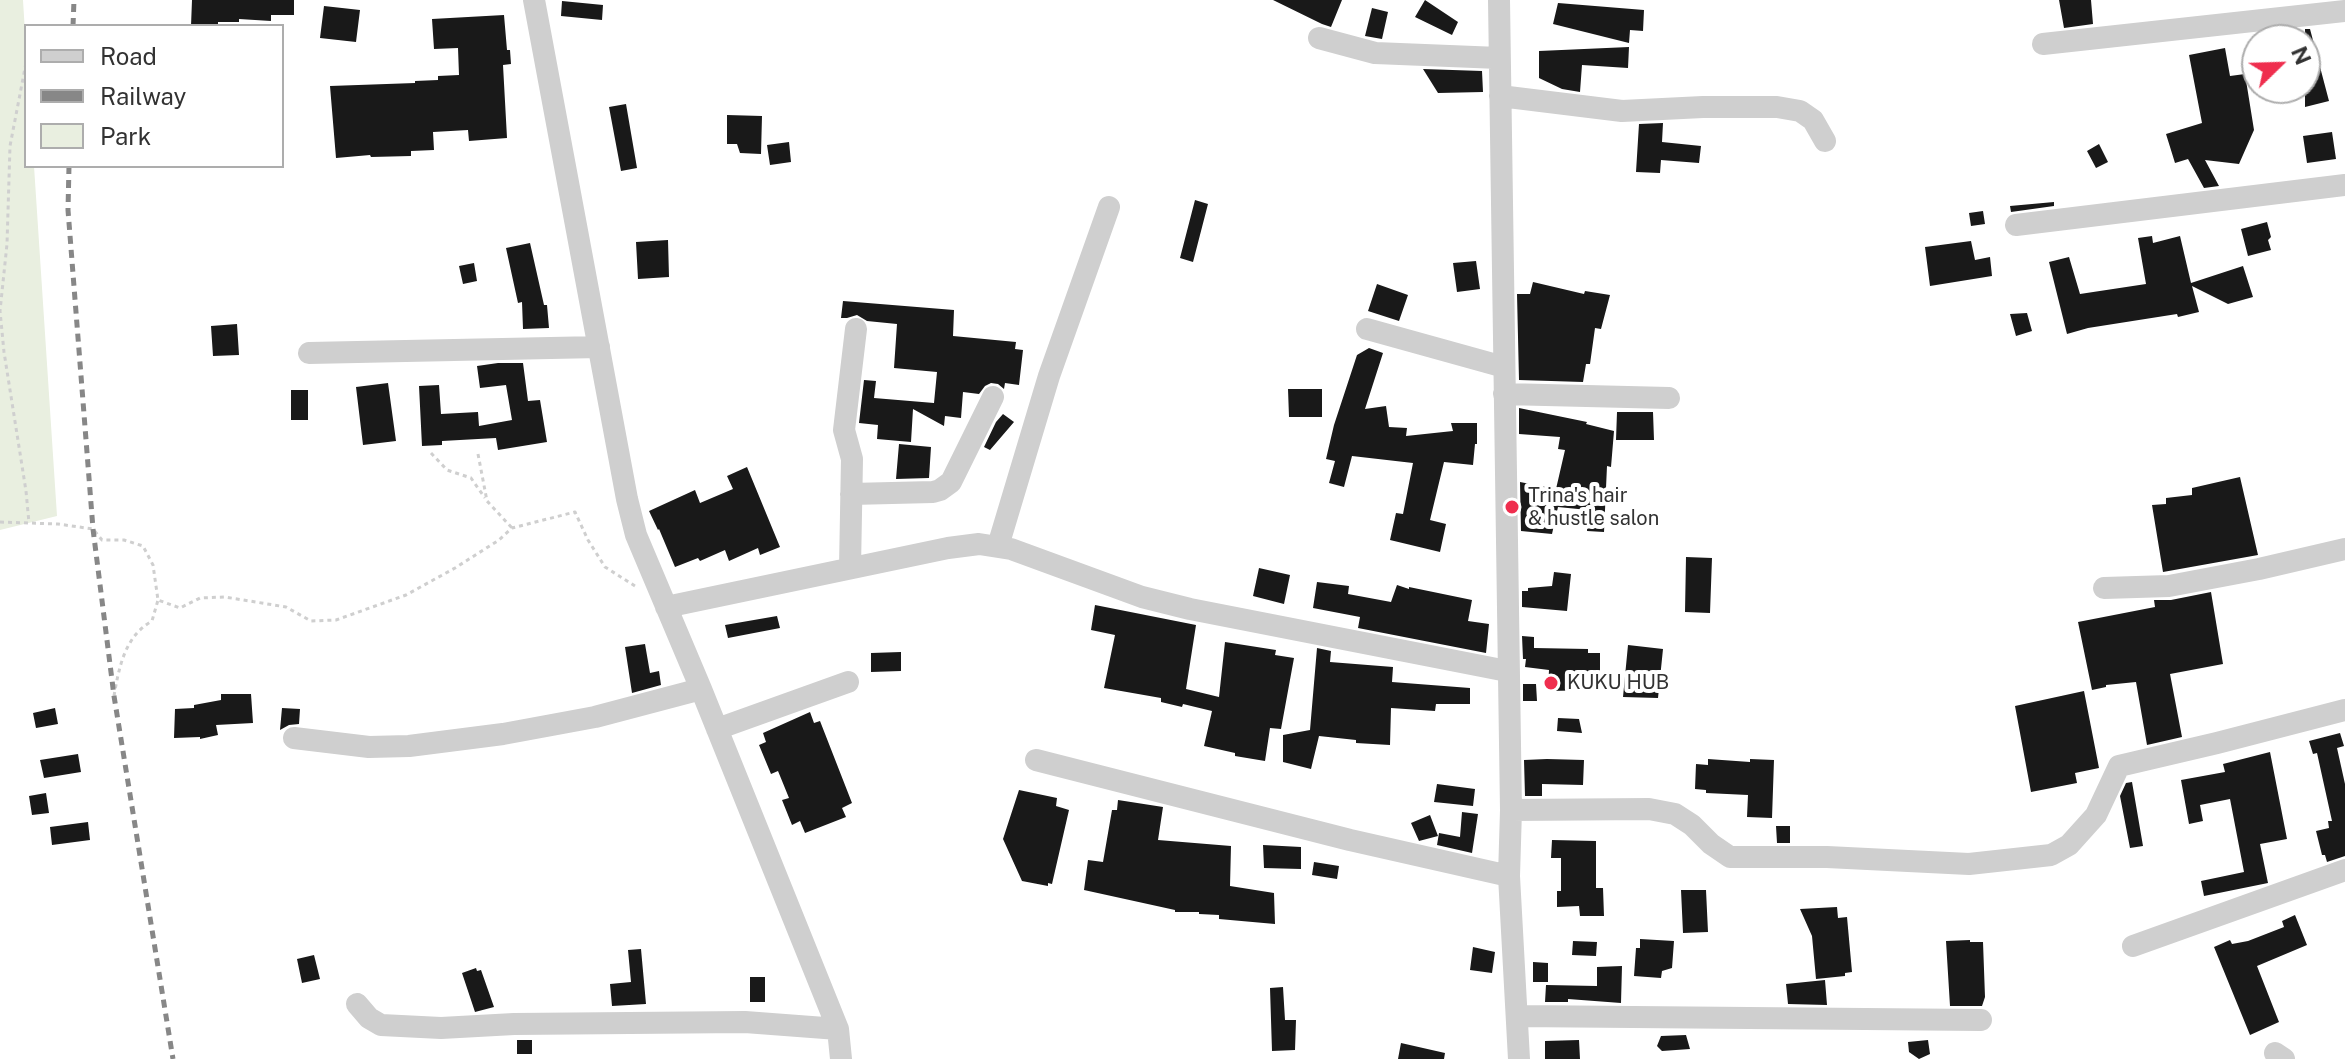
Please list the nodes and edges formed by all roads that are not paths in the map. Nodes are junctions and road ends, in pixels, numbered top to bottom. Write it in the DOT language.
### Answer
graph roads {
  1 [pos="534,0"];
  2 [pos="1499,0"];
  3 [pos="2345,11"];
  4 [pos="1319,38"];
  5 [pos="2043,44"];
  6 [pos="1499,58"];
  7 [pos="1500,96"];
  8 [pos="1825,141"];
  9 [pos="2345,185"];
  10 [pos="1109,207"];
  11 [pos="2016,225"];
  12 [pos="856,329"];
  13 [pos="1367,329"];
  14 [pos="599,347"];
  15 [pos="309,353"];
  16 [pos="1504,367"];
  17 [pos="1504,394"];
  18 [pos="993,397"];
  19 [pos="1669,398"];
  20 [pos="851,494"];
  21 [pos="998,546"];
  22 [pos="2345,549"];
  23 [pos="850,568"];
  24 [pos="2104,588"];
  25 [pos="666,607"];
  26 [pos="1507,671"];
  27 [pos="848,682"];
  28 [pos="701,689"];
  29 [pos="2345,710"];
  30 [pos="717,729"];
  31 [pos="294,738"];
  32 [pos="1036,760"];
  33 [pos="1511,810"];
  34 [pos="2345,870"];
  35 [pos="1509,876"];
  36 [pos="2133,946"];
  37 [pos="357,1004"];
  38 [pos="1517,1016"];
  39 [pos="1981,1020"];
  40 [pos="838,1029"];
  41 [pos="841,1059"];
  42 [pos="1519,1059"];
  1 -- 14 [label="street"];
  2 -- 6 [label="street"];
  3 -- 5 [label="street"];
  4 -- 6 [label="street"];
  6 -- 7 [label="street"];
  7 -- 8 [label="street"];
  7 -- 16 [label="street"];
  9 -- 11 [label="street"];
  10 -- 21 [label="street"];
  12 -- 20 [label="street"];
  13 -- 16 [label="street"];
  14 -- 15 [label="street"];
  14 -- 25 [label="street"];
  16 -- 17 [label="street"];
  17 -- 19 [label="street"];
  17 -- 26 [label="street"];
  18 -- 20 [label="street"];
  20 -- 23 [label="street"];
  21 -- 23 [label="street"];
  21 -- 26 [label="street"];
  22 -- 24 [label="street"];
  23 -- 25 [label="street"];
  25 -- 28 [label="street"];
  26 -- 33 [label="street"];
  27 -- 30 [label="street"];
  28 -- 30 [label="street"];
  28 -- 31 [label="street"];
  29 -- 33 [label="street"];
  30 -- 40 [label="street"];
  32 -- 35 [label="street"];
  33 -- 35 [label="street"];
  34 -- 36 [label="street"];
  35 -- 38 [label="street"];
  37 -- 40 [label="street"];
  38 -- 39 [label="street"];
  38 -- 42 [label="street"];
  40 -- 41 [label="street"];
}
